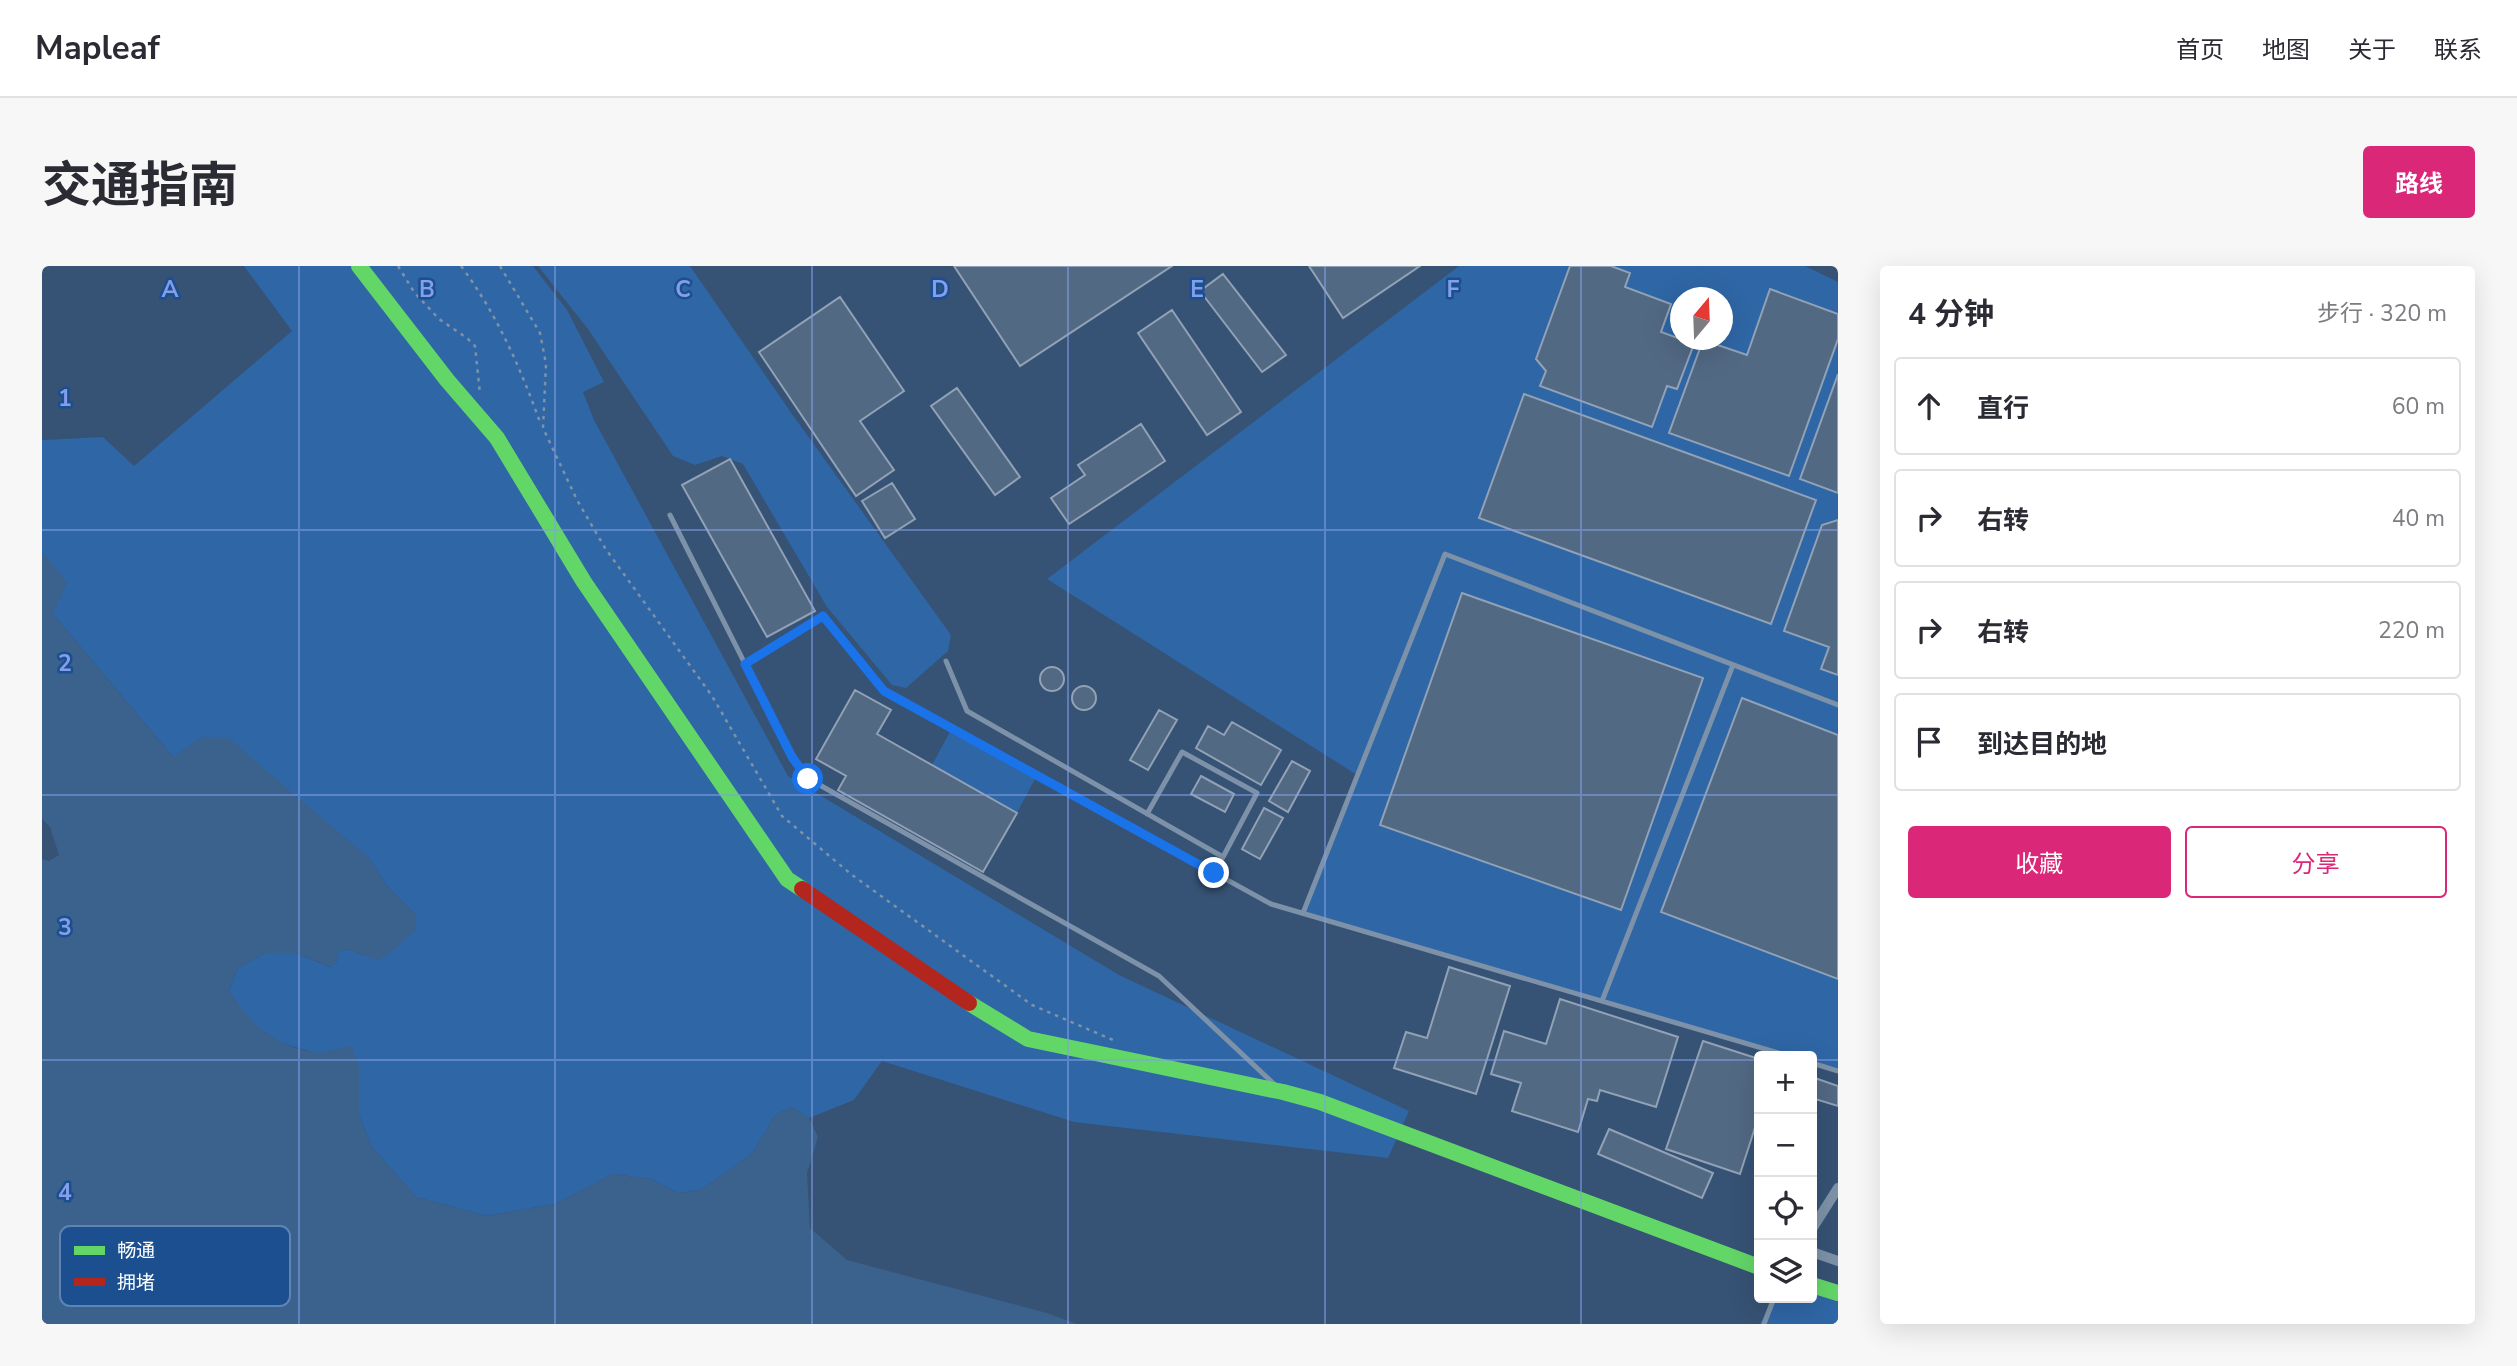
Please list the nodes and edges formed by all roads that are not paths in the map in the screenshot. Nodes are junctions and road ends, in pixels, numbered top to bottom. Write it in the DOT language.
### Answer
graph roads {
  1 [pos="359,266"];
  2 [pos="670,515"];
  3 [pos="946,661"];
  4 [pos="745,664"];
  5 [pos="1733,665"];
  6 [pos="1838,705"];
  7 [pos="1147,814"];
  8 [pos="1223,857"];
  9 [pos="1214,873"];
  10 [pos="1303,913"];
  11 [pos="1602,1001"];
  12 [pos="1772,1051"];
  13 [pos="1817,1065"];
  14 [pos="1838,1071"];
  15 [pos="1283,1092"];
  16 [pos="1838,1188"];
  17 [pos="1817,1221"];
  18 [pos="1817,1254"];
  19 [pos="1838,1261"];
  20 [pos="1754,1265"];
  21 [pos="1817,1287"];
  22 [pos="1838,1293"];
  23 [pos="1772,1303"];
  24 [pos="1764,1324"];
  1 -- 15 [label="street"];
  2 -- 4 [label="lane"];
  3 -- 7 [label="lane"];
  4 -- 9 [label="lane"];
  4 -- 15 [label="lane"];
  5 -- 6 [label="lane"];
  5 -- 10 [label="lane"];
  5 -- 11 [label="lane"];
  7 -- 8 [label="lane"];
  7 -- 8 [label="lane"];
  8 -- 9 [label="lane"];
  9 -- 10 [label="lane"];
  10 -- 11 [label="lane"];
  11 -- 12 [label="lane"];
  13 -- 14 [label="lane"];
  15 -- 20 [label="street"];
  16 -- 17 [label="street"];
  18 -- 19 [label="street"];
  21 -- 22 [label="street"];
  23 -- 24 [label="lane"];
}
